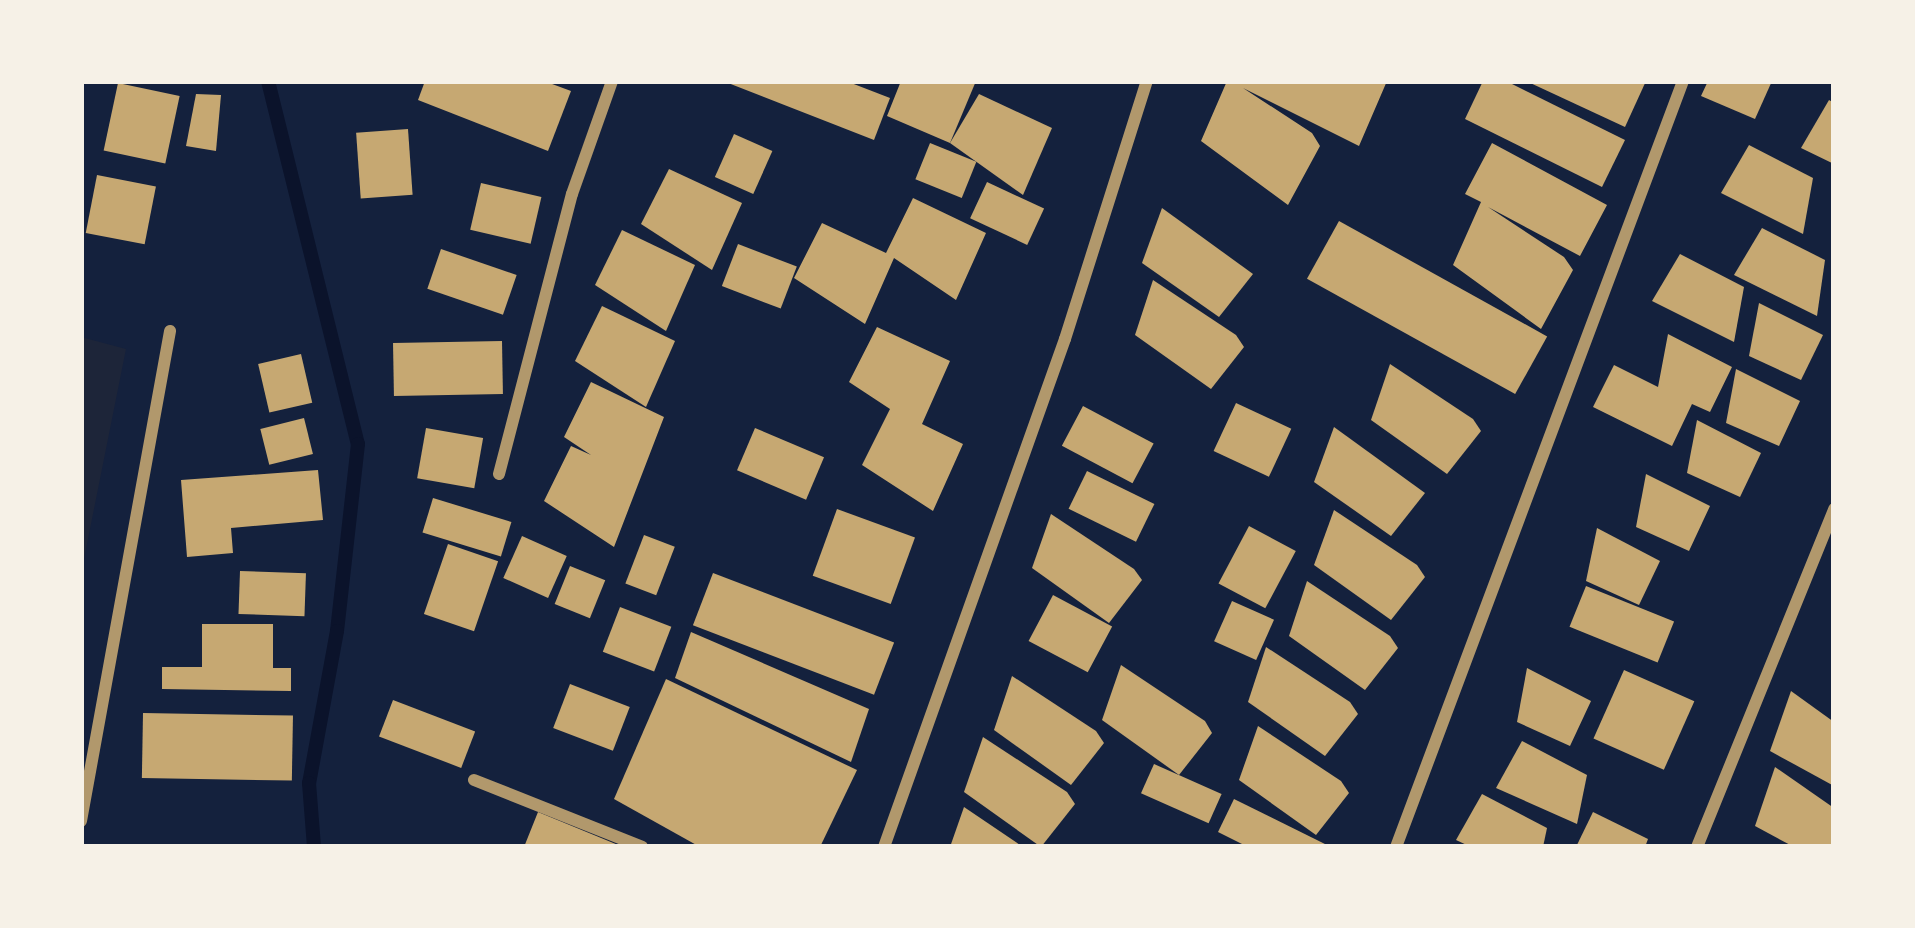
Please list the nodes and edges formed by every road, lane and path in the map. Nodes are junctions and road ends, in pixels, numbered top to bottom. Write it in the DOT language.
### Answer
graph roads {
  1 [pos="612,81"];
  2 [pos="1147,81"];
  3 [pos="1683,81"];
  4 [pos="170,331"];
  5 [pos="499,474"];
  6 [pos="1834,509"];
  7 [pos="474,780"];
  8 [pos="81,821"];
  9 [pos="642,847"];
  10 [pos="884,847"];
  11 [pos="1396,847"];
  12 [pos="1696,847"];
  1 -- 5 [label="street"];
  2 -- 10 [label="street"];
  3 -- 11 [label="street"];
  4 -- 8 [label="street"];
  6 -- 12 [label="street"];
  7 -- 9 [label="street"];
}
